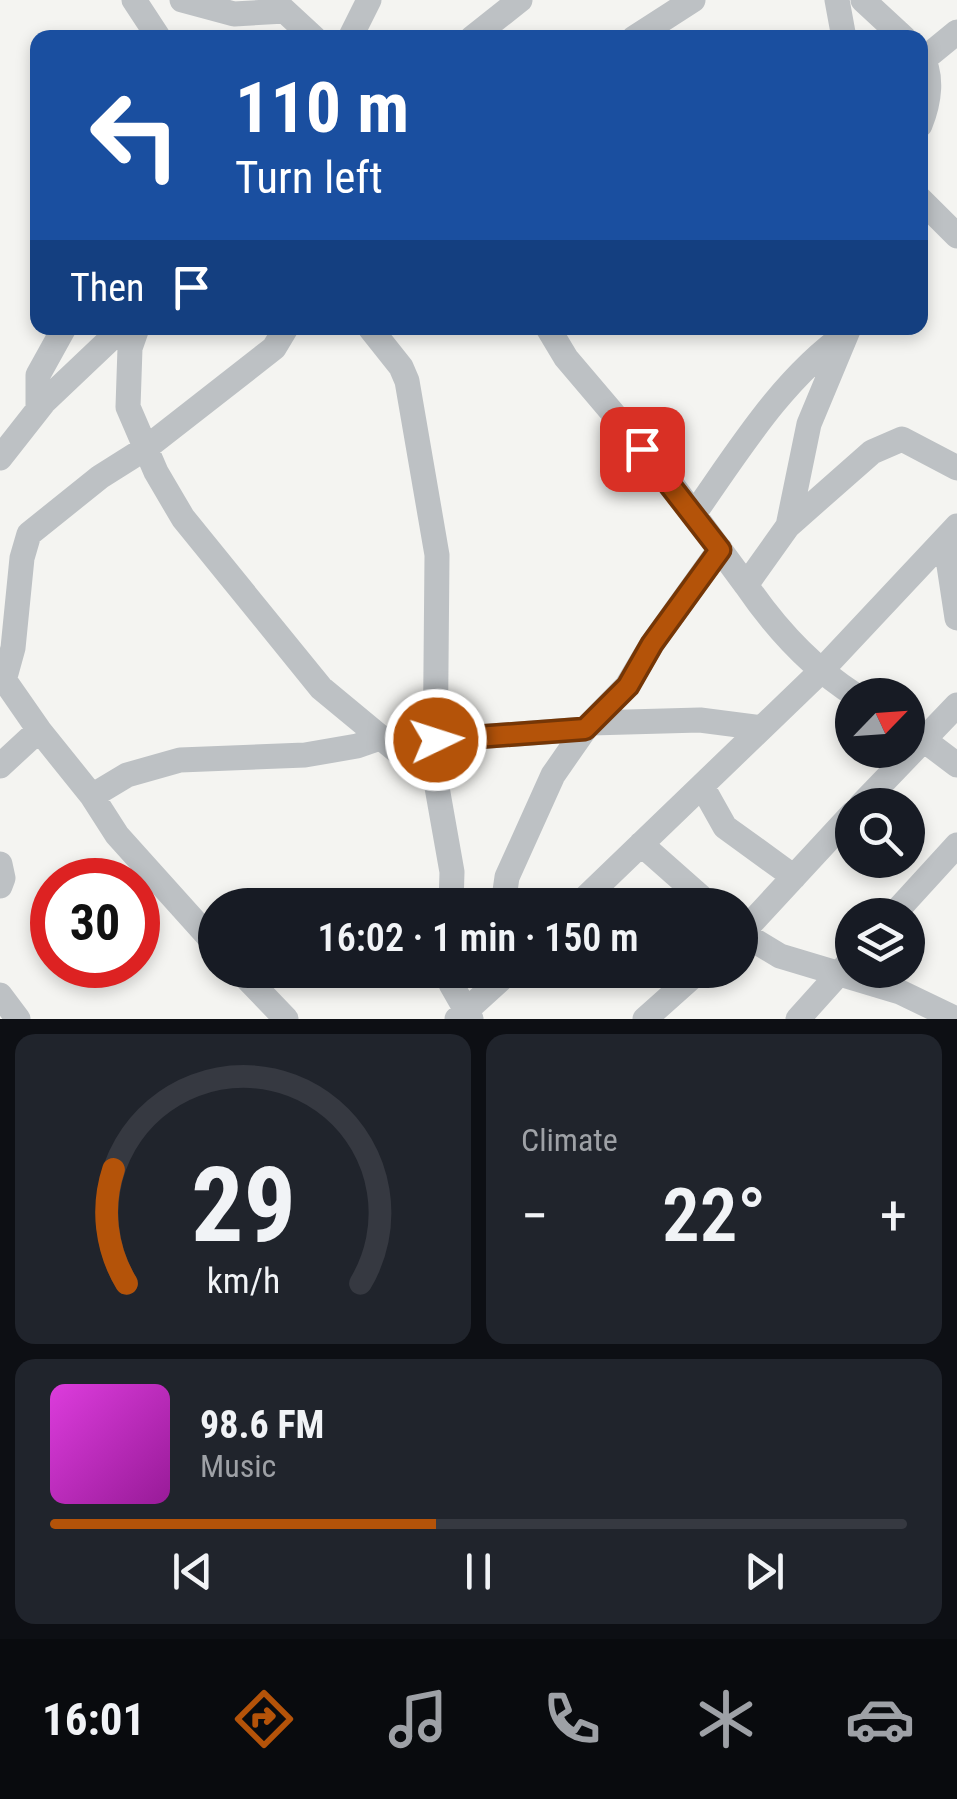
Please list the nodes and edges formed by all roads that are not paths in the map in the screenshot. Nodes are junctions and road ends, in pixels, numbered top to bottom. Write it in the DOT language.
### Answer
graph roads {
  1 [pos="134,0"];
  2 [pos="182,0"];
  3 [pos="370,0"];
  4 [pos="693,0"];
  5 [pos="837,0"];
  6 [pos="862,0"];
  7 [pos="512,3"];
  8 [pos="279,6"];
  9 [pos="235,17"];
  10 [pos="155,30"];
  11 [pos="305,30"];
  12 [pos="354,30"];
  13 [pos="481,30"];
  14 [pos="646,30"];
  15 [pos="843,30"];
  16 [pos="895,30"];
  17 [pos="957,32"];
  18 [pos="928,52"];
  19 [pos="928,206"];
  20 [pos="952,223"];
  21 [pos="60,335"];
  22 [pos="115,335"];
  23 [pos="135,335"];
  24 [pos="282,335"];
  25 [pos="376,335"];
  26 [pos="552,335"];
  27 [pos="842,335"];
  28 [pos="846,335"];
  29 [pos="38,409"];
  30 [pos="146,448"];
  31 [pos="0,458"];
  32 [pos="957,468"];
  33 [pos="798,477"];
  34 [pos="842,477"];
  35 [pos="694,514"];
  36 [pos="788,526"];
  37 [pos="951,532"];
  38 [pos="720,550"];
  39 [pos="746,585"];
  40 [pos="957,618"];
  41 [pos="820,672"];
  42 [pos="2,676"];
  43 [pos="835,682"];
  44 [pos="957,705"];
  45 [pos="588,726"];
  46 [pos="925,726"];
  47 [pos="762,728"];
  48 [pos="39,730"];
  49 [pos="380,738"];
  50 [pos="436,740"];
  51 [pos="925,740"];
  52 [pos="957,764"];
  53 [pos="0,766"];
  54 [pos="437,784"];
  55 [pos="702,786"];
  56 [pos="92,796"];
  57 [pos="835,832"];
  58 [pos="641,844"];
  59 [pos="957,846"];
  60 [pos="0,864"];
  61 [pos="947,874"];
  62 [pos="794,877"];
  63 [pos="0,886"];
  64 [pos="452,888"];
  65 [pos="506,888"];
  66 [pos="596,888"];
  67 [pos="691,888"];
  68 [pos="915,898"];
  69 [pos="758,915"];
  70 [pos="198,925"];
  71 [pos="758,943"];
  72 [pos="835,964"];
  73 [pos="835,978"];
  74 [pos="256,988"];
  75 [pos="454,988"];
  76 [pos="479,988"];
  77 [pos="492,988"];
  78 [pos="680,988"];
  79 [pos="892,988"];
  80 [pos="0,996"];
  81 [pos="469,1012"];
  82 [pos="18,1019"];
  83 [pos="286,1019"];
  84 [pos="645,1019"];
  85 [pos="798,1019"];
  86 [pos="956,1019"];
  1 -- 10 [label="street"];
  2 -- 9 [label="street"];
  3 -- 12 [label="street"];
  4 -- 14 [label="street"];
  5 -- 15 [label="street"];
  6 -- 16 [label="street"];
  7 -- 13 [label="street"];
  8 -- 9 [label="street"];
  8 -- 11 [label="street"];
  17 -- 18 [label="street"];
  19 -- 20 [label="street"];
  21 -- 29 [label="street"];
  22 -- 29 [label="street"];
  23 -- 30 [label="street"];
  24 -- 30 [label="street"];
  25 -- 50 [label="street"];
  26 -- 35 [label="street"];
  27 -- 35 [label="street"];
  28 -- 33 [label="street"];
  29 -- 31 [label="street"];
  30 -- 42 [label="street"];
  30 -- 49 [label="street"];
  32 -- 34 [label="street"];
  33 -- 34 [label="street"];
  33 -- 36 [label="street"];
  34 -- 36 [label="street"];
  35 -- 38 [label="street"];
  36 -- 39 [label="street"];
  37 -- 40 [label="street"];
  37 -- 41 [label="street"];
  38 -- 39 [label="street"];
  38 -- 45 [label="street"];
  39 -- 41 [label="street"];
  41 -- 43 [label="street"];
  41 -- 47 [label="street"];
  42 -- 48 [label="street"];
  44 -- 46 [label="street"];
  45 -- 47 [label="street"];
  45 -- 50 [label="street"];
  45 -- 65 [label="street"];
  47 -- 55 [label="street"];
  48 -- 53 [label="street"];
  48 -- 56 [label="street"];
  49 -- 50 [label="street"];
  49 -- 54 [label="street"];
  49 -- 56 [label="street"];
  50 -- 54 [label="street"];
  51 -- 52 [label="street"];
  54 -- 64 [label="street"];
  55 -- 58 [label="street"];
  55 -- 62 [label="street"];
  56 -- 70 [label="street"];
  57 -- 62 [label="street"];
  58 -- 66 [label="street"];
  58 -- 67 [label="street"];
  59 -- 61 [label="street"];
  60 -- 63 [label="street"];
  61 -- 68 [label="street"];
  62 -- 69 [label="street"];
  71 -- 72 [label="street"];
  73 -- 85 [label="street"];
  74 -- 83 [label="street"];
  75 -- 81 [label="street"];
  76 -- 81 [label="street"];
  77 -- 81 [label="street"];
  78 -- 84 [label="street"];
  79 -- 86 [label="street"];
  80 -- 82 [label="street"];
}
